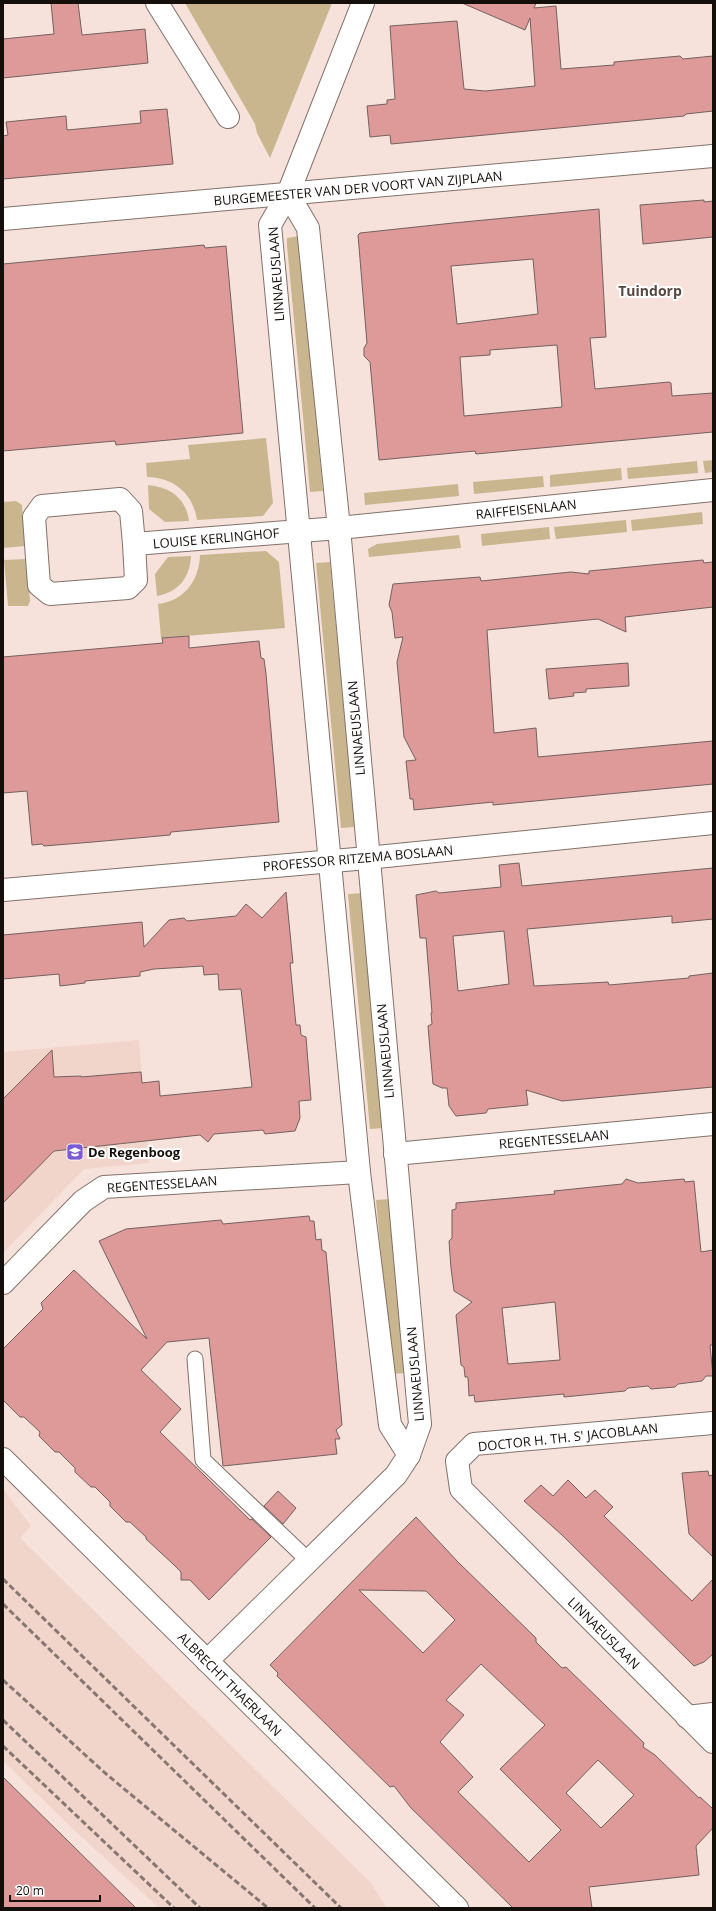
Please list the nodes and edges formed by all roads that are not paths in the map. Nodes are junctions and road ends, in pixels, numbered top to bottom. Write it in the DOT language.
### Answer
graph roads {
  1 [pos="157,3"];
  2 [pos="363,3"];
  3 [pos="228,118"];
  4 [pos="713,156"];
  5 [pos="288,194"];
  6 [pos="3,219"];
  7 [pos="713,490"];
  8 [pos="339,528"];
  9 [pos="298,531"];
  10 [pos="134,544"];
  11 [pos="713,822"];
  12 [pos="367,858"];
  13 [pos="330,861"];
  14 [pos="3,890"];
  15 [pos="713,1124"];
  16 [pos="395,1154"];
  17 [pos="359,1172"];
  18 [pos="3,1283"];
  19 [pos="196,1359"];
  20 [pos="713,1422"];
  21 [pos="409,1455"];
  22 [pos="3,1459"];
  23 [pos="461,1490"];
  24 [pos="309,1560"];
  25 [pos="207,1661"];
  26 [pos="713,1714"];
  27 [pos="687,1716"];
  28 [pos="713,1742"];
  29 [pos="456,1908"];
  1 -- 3 [label="street"];
  2 -- 5 [label="street"];
  4 -- 5 [label="street, BURGEMEESTER VAN DER VOORT VAN ZIJPLAAN"];
  5 -- 6 [label="street, BURGEMEESTER VAN DER VOORT VAN ZIJPLAAN"];
  5 -- 8 [label="street, LINNAEUSLAAN"];
  5 -- 9 [label="street, LINNAEUSLAAN"];
  7 -- 8 [label="street, RAIFFEISENLAAN"];
  8 -- 9 [label="street"];
  8 -- 12 [label="street, LINNAEUSLAAN"];
  9 -- 10 [label="street, LOUISE KERLINGHOF"];
  9 -- 13 [label="street, LINNAEUSLAAN"];
  10 -- 10 [label="street, LOUISE KERLINGHOF"];
  11 -- 12 [label="street, PROFESSOR RITZEMA BOSLAAN"];
  12 -- 13 [label="street, PROFESSOR RITZEMA BOSLAAN"];
  12 -- 16 [label="street, LINNAEUSLAAN"];
  13 -- 14 [label="street, PROFESSOR RITZEMA BOSLAAN"];
  13 -- 17 [label="street, LINNAEUSLAAN"];
  15 -- 16 [label="street, REGENTESSELAAN"];
  16 -- 21 [label="street, LINNAEUSLAAN"];
  17 -- 18 [label="street, REGENTESSELAAN"];
  17 -- 21 [label="street, LINNAEUSLAAN"];
  19 -- 24 [label="lane"];
  20 -- 23 [label="street, DOCTOR H. TH. S' JACOBLAAN"];
  21 -- 24 [label="street"];
  22 -- 25 [label="street, ALBRECHT THAERLAAN"];
  23 -- 27 [label="street, LINNAEUSLAAN"];
  24 -- 25 [label="street"];
  25 -- 29 [label="street, ALBRECHT THAERLAAN"];
  26 -- 27 [label="street"];
  27 -- 28 [label="street, LINNAEUSLAAN"];
}
